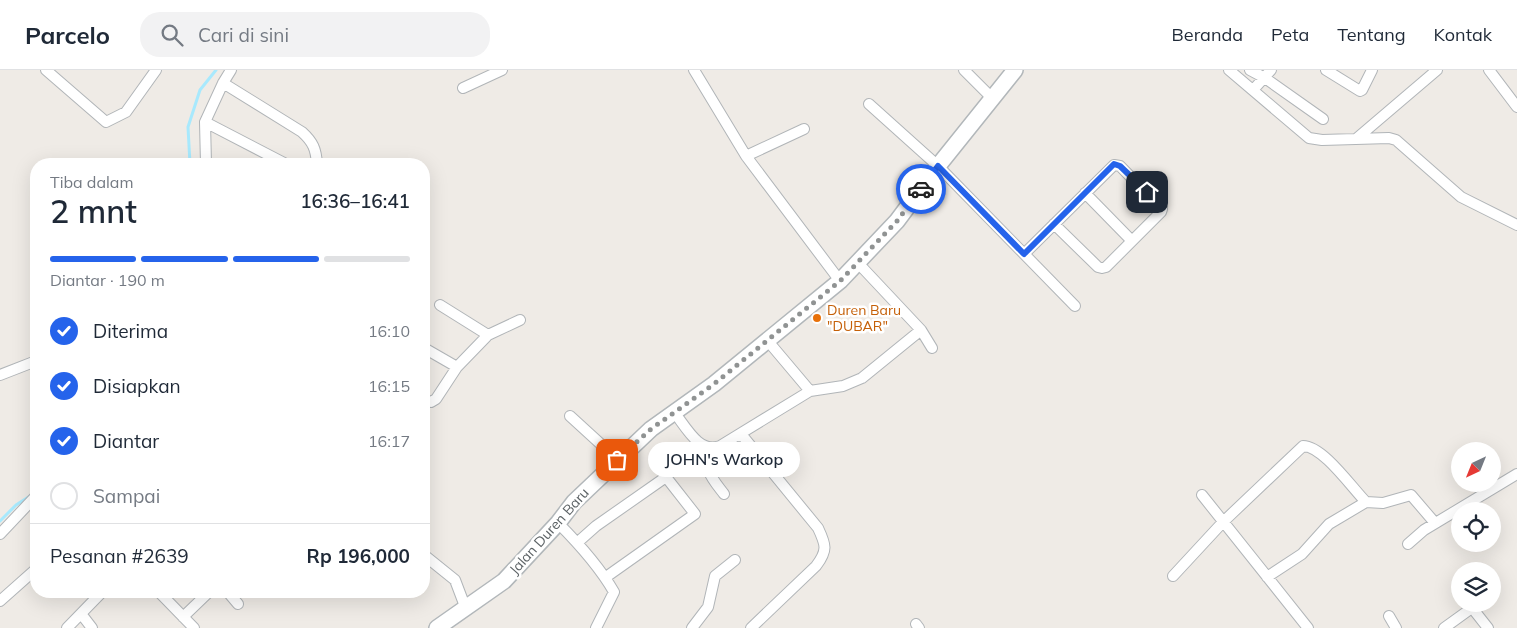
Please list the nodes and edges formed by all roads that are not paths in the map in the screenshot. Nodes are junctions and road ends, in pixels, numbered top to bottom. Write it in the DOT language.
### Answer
graph roads {
  1 [pos="46,70"];
  2 [pos="156,70"];
  3 [pos="231,70"];
  4 [pos="502,70"];
  5 [pos="694,70"];
  6 [pos="964,70"];
  7 [pos="1015,70"];
  8 [pos="1229,70"];
  9 [pos="1250,70"];
  10 [pos="1326,70"];
  11 [pos="1372,70"];
  12 [pos="1437,70"];
  13 [pos="1489,70"];
  14 [pos="1268,74"];
  15 [pos="223,83"];
  16 [pos="462,88"];
  17 [pos="1253,90"];
  18 [pos="993,99"];
  19 [pos="869,104"];
  20 [pos="1517,107"];
  21 [pos="1323,119"];
  22 [pos="205,122"];
  23 [pos="804,129"];
  24 [pos="1356,139"];
  25 [pos="746,156"];
  26 [pos="206,158"];
  27 [pos="274,158"];
  28 [pos="317,158"];
  29 [pos="938,166"];
  30 [pos="1085,194"];
  31 [pos="1054,224"];
  32 [pos="1517,225"];
  33 [pos="1132,241"];
  34 [pos="1024,254"];
  35 [pos="858,263"];
  36 [pos="840,281"];
  37 [pos="440,306"];
  38 [pos="1075,306"];
  39 [pos="520,320"];
  40 [pos="921,330"];
  41 [pos="488,335"];
  42 [pos="768,340"];
  43 [pos="932,348"];
  44 [pos="430,351"];
  45 [pos="30,363"];
  46 [pos="457,367"];
  47 [pos="0,375"];
  48 [pos="810,391"];
  49 [pos="430,400"];
  50 [pos="674,412"];
  51 [pos="570,416"];
  52 [pos="741,434"];
  53 [pos="709,449"];
  54 [pos="617,460"];
  55 [pos="1517,474"];
  56 [pos="724,494"];
  57 [pos="1202,496"];
  58 [pos="30,502"];
  59 [pos="1366,502"];
  60 [pos="1223,522"];
  61 [pos="558,523"];
  62 [pos="1436,523"];
  63 [pos="0,534"];
  64 [pos="578,542"];
  65 [pos="1408,544"];
  66 [pos="430,560"];
  67 [pos="735,560"];
  68 [pos="30,574"];
  69 [pos="1173,576"];
  70 [pos="1267,576"];
  71 [pos="606,578"];
  72 [pos="97,598"];
  73 [pos="165,598"];
  74 [pos="203,598"];
  75 [pos="233,598"];
  76 [pos="0,601"];
  77 [pos="238,604"];
  78 [pos="466,609"];
  79 [pos="82,615"];
  80 [pos="1389,616"];
  81 [pos="183,617"];
  82 [pos="67,628"];
  83 [pos="92,628"];
  84 [pos="194,628"];
  85 [pos="437,628"];
  86 [pos="596,628"];
  87 [pos="692,628"];
  88 [pos="750,628"];
  89 [pos="1308,628"];
  90 [pos="1396,628"];
  91 [pos="1444,628"];
  92 [pos="1488,628"];
  1 -- 2 [label="street"];
  3 -- 15 [label="street"];
  4 -- 16 [label="street"];
  5 -- 25 [label="street"];
  6 -- 18 [label="street"];
  7 -- 18 [label="street, Jalan Duren Baru"];
  8 -- 17 [label="street"];
  9 -- 14 [label="street"];
  10 -- 11 [label="street"];
  12 -- 24 [label="street"];
  13 -- 20 [label="street"];
  14 -- 17 [label="street"];
  14 -- 21 [label="street"];
  15 -- 22 [label="street"];
  15 -- 28 [label="street"];
  17 -- 24 [label="street"];
  18 -- 29 [label="street, Jalan Duren Baru"];
  19 -- 29 [label="street"];
  22 -- 26 [label="street"];
  22 -- 27 [label="street"];
  23 -- 25 [label="street"];
  24 -- 32 [label="street"];
  25 -- 36 [label="street"];
  29 -- 34 [label="street"];
  29 -- 35 [label="street, Jalan Duren Baru"];
  30 -- 31 [label="street"];
  30 -- 33 [label="street"];
  30 -- 33 [label="street"];
  31 -- 33 [label="street"];
  31 -- 34 [label="street"];
  34 -- 38 [label="street"];
  35 -- 36 [label="street, Jalan Duren Baru"];
  35 -- 40 [label="street"];
  36 -- 42 [label="street, Jalan Duren Baru"];
  37 -- 41 [label="street"];
  39 -- 41 [label="street"];
  40 -- 43 [label="street"];
  40 -- 48 [label="street"];
  41 -- 46 [label="street"];
  42 -- 48 [label="street"];
  42 -- 50 [label="street, Jalan Duren Baru"];
  44 -- 46 [label="street"];
  45 -- 47 [label="street"];
  46 -- 49 [label="street"];
  48 -- 52 [label="street"];
  50 -- 53 [label="street"];
  50 -- 54 [label="street, Jalan Duren Baru"];
  51 -- 54 [label="street"];
  52 -- 53 [label="street"];
  52 -- 88 [label="street"];
  53 -- 56 [label="street"];
  54 -- 61 [label="street, Jalan Duren Baru"];
  55 -- 62 [label="street"];
  57 -- 60 [label="street"];
  58 -- 63 [label="street"];
  59 -- 60 [label="street"];
  59 -- 62 [label="street"];
  59 -- 70 [label="street"];
  60 -- 69 [label="street"];
  60 -- 70 [label="street"];
  61 -- 64 [label="street"];
  61 -- 78 [label="street, Jalan Duren Baru"];
  62 -- 65 [label="street"];
  64 -- 71 [label="street"];
  64 -- 71 [label="street"];
  66 -- 78 [label="street"];
  67 -- 87 [label="street"];
  68 -- 76 [label="street"];
  70 -- 89 [label="street"];
  71 -- 86 [label="street"];
  72 -- 79 [label="street"];
  73 -- 81 [label="street"];
  74 -- 81 [label="street"];
  75 -- 77 [label="street"];
  78 -- 85 [label="street, Jalan Duren Baru"];
  79 -- 82 [label="street"];
  79 -- 83 [label="street"];
  80 -- 90 [label="street"];
  81 -- 84 [label="street"];
  91 -- 92 [label="street"];
}
